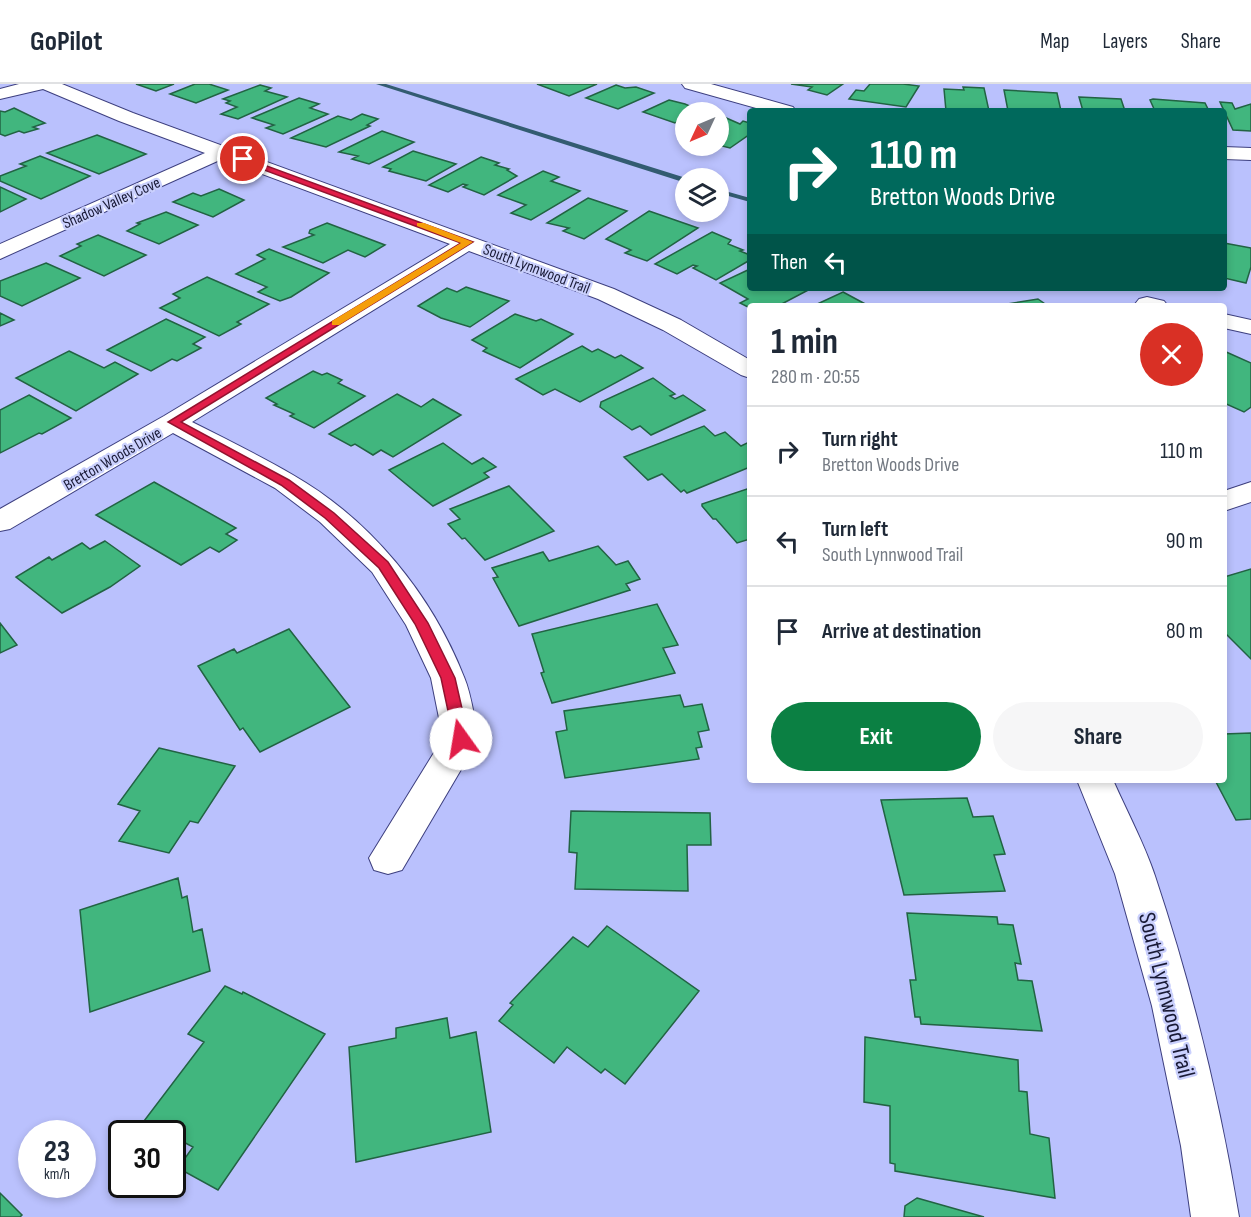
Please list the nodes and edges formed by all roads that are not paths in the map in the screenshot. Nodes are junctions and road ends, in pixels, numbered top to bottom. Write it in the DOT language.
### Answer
graph roads {
  1 [pos="40,84"];
  2 [pos="47,84"];
  3 [pos="691,84"];
  4 [pos="0,94"];
  5 [pos="776,108"];
  6 [pos="222,152"];
  7 [pos="1227,153"];
  8 [pos="1251,154"];
  9 [pos="469,242"];
  10 [pos="0,252"];
  11 [pos="1227,322"];
  12 [pos="1251,327"];
  13 [pos="747,368"];
  14 [pos="173,422"];
  15 [pos="1251,491"];
  16 [pos="1227,501"];
  17 [pos="0,522"];
  18 [pos="1096,783"];
  19 [pos="388,858"];
  20 [pos="1215,1217"];
  1 -- 4 [label="street"];
  2 -- 6 [label="street, South Lynnwood Trail"];
  3 -- 5 [label="street"];
  6 -- 9 [label="street, South Lynnwood Trail"];
  6 -- 10 [label="street, Shadow Valley Cove"];
  7 -- 8 [label="street"];
  9 -- 13 [label="street, South Lynnwood Trail"];
  9 -- 14 [label="street, Bretton Woods Drive"];
  11 -- 12 [label="street"];
  14 -- 17 [label="street, Bretton Woods Drive"];
  14 -- 19 [label="street"];
  15 -- 16 [label="street"];
  18 -- 20 [label="street, South Lynnwood Trail"];
}
